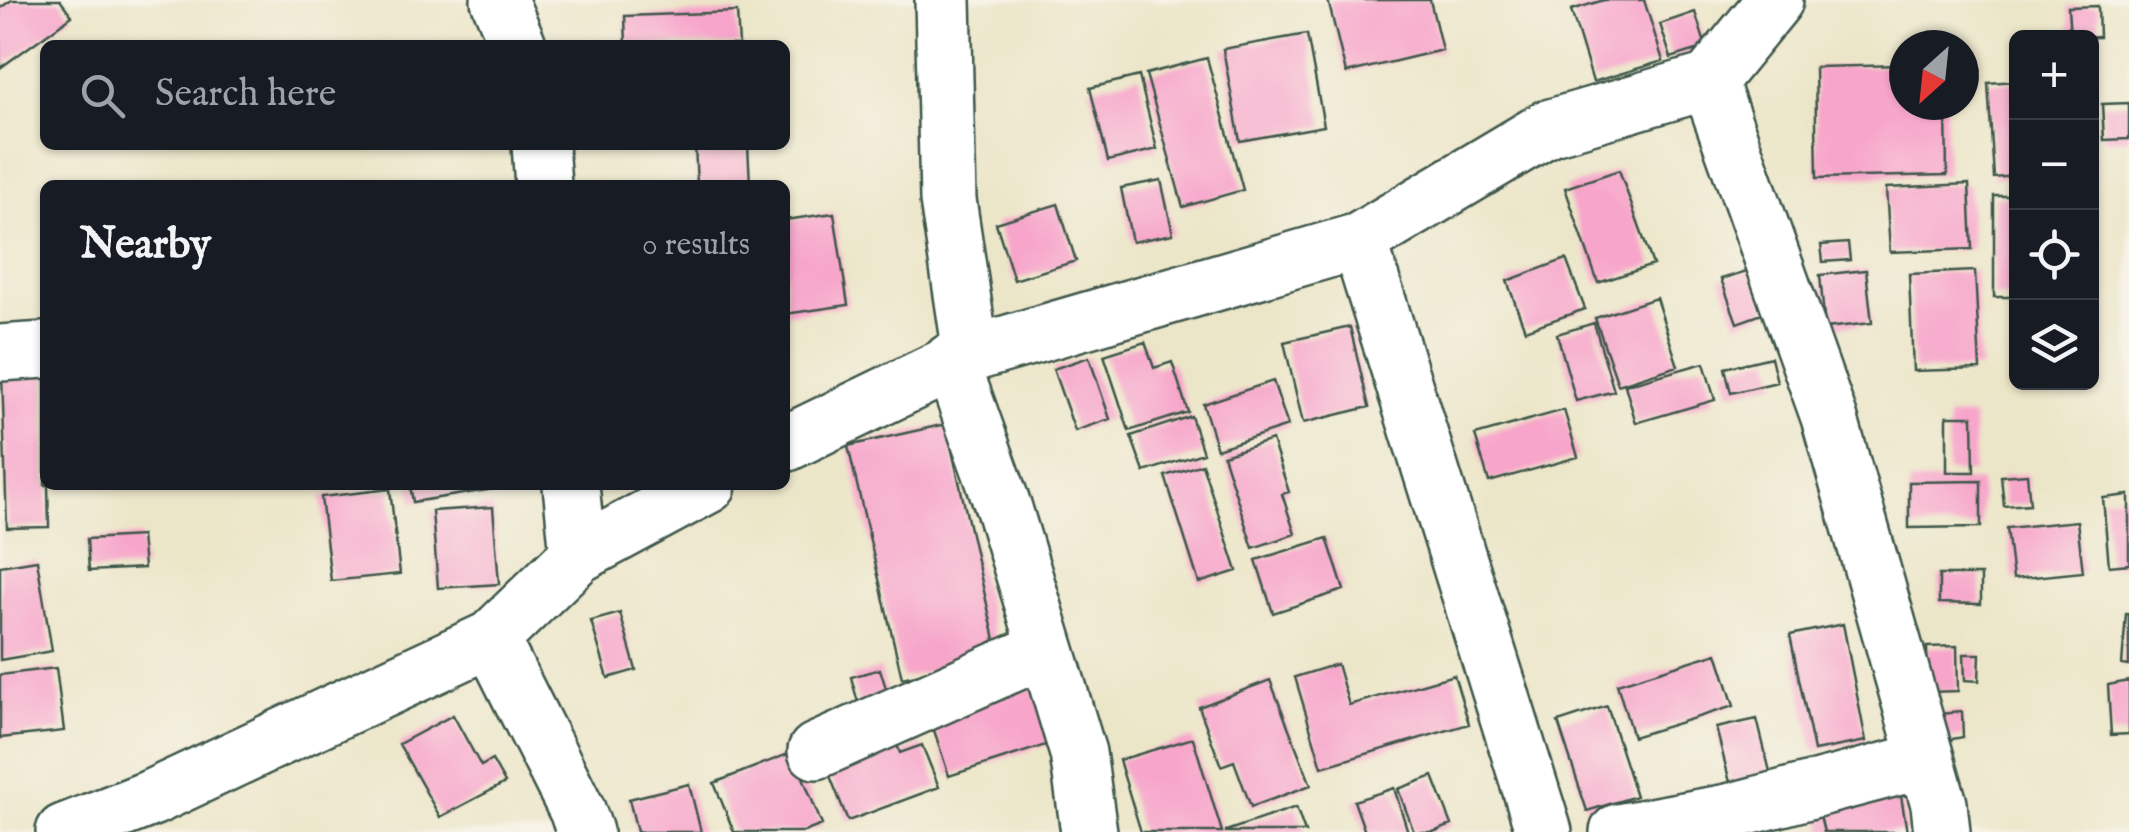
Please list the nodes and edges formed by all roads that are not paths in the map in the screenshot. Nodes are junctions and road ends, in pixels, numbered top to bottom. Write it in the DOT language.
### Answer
graph roads {
  1 [pos="500,0"];
  2 [pos="942,0"];
  3 [pos="1768,4"];
  4 [pos="516,40"];
  5 [pos="1709,81"];
  6 [pos="540,150"];
  7 [pos="543,180"];
  8 [pos="1358,241"];
  9 [pos="40,350"];
  10 [pos="0,353"];
  11 [pos="961,358"];
  12 [pos="790,442"];
  13 [pos="571,490"];
  14 [pos="699,490"];
  15 [pos="578,555"];
  16 [pos="491,639"];
  17 [pos="1046,649"];
  18 [pos="816,751"];
  19 [pos="1926,760"];
  20 [pos="64,832"];
  21 [pos="585,832"];
  22 [pos="1089,832"];
  23 [pos="1544,832"];
  24 [pos="1618,832"];
  25 [pos="1942,832"];
  1 -- 4 [label="street"];
  2 -- 11 [label="street"];
  3 -- 5 [label="street"];
  5 -- 8 [label="street"];
  5 -- 19 [label="street"];
  6 -- 7 [label="street"];
  8 -- 11 [label="street"];
  8 -- 23 [label="street"];
  9 -- 10 [label="street"];
  11 -- 12 [label="street"];
  11 -- 17 [label="street"];
  13 -- 15 [label="street"];
  14 -- 15 [label="street"];
  15 -- 16 [label="street"];
  16 -- 20 [label="street"];
  16 -- 21 [label="street"];
  17 -- 18 [label="street"];
  17 -- 22 [label="street"];
  19 -- 24 [label="street"];
  19 -- 25 [label="street"];
}
